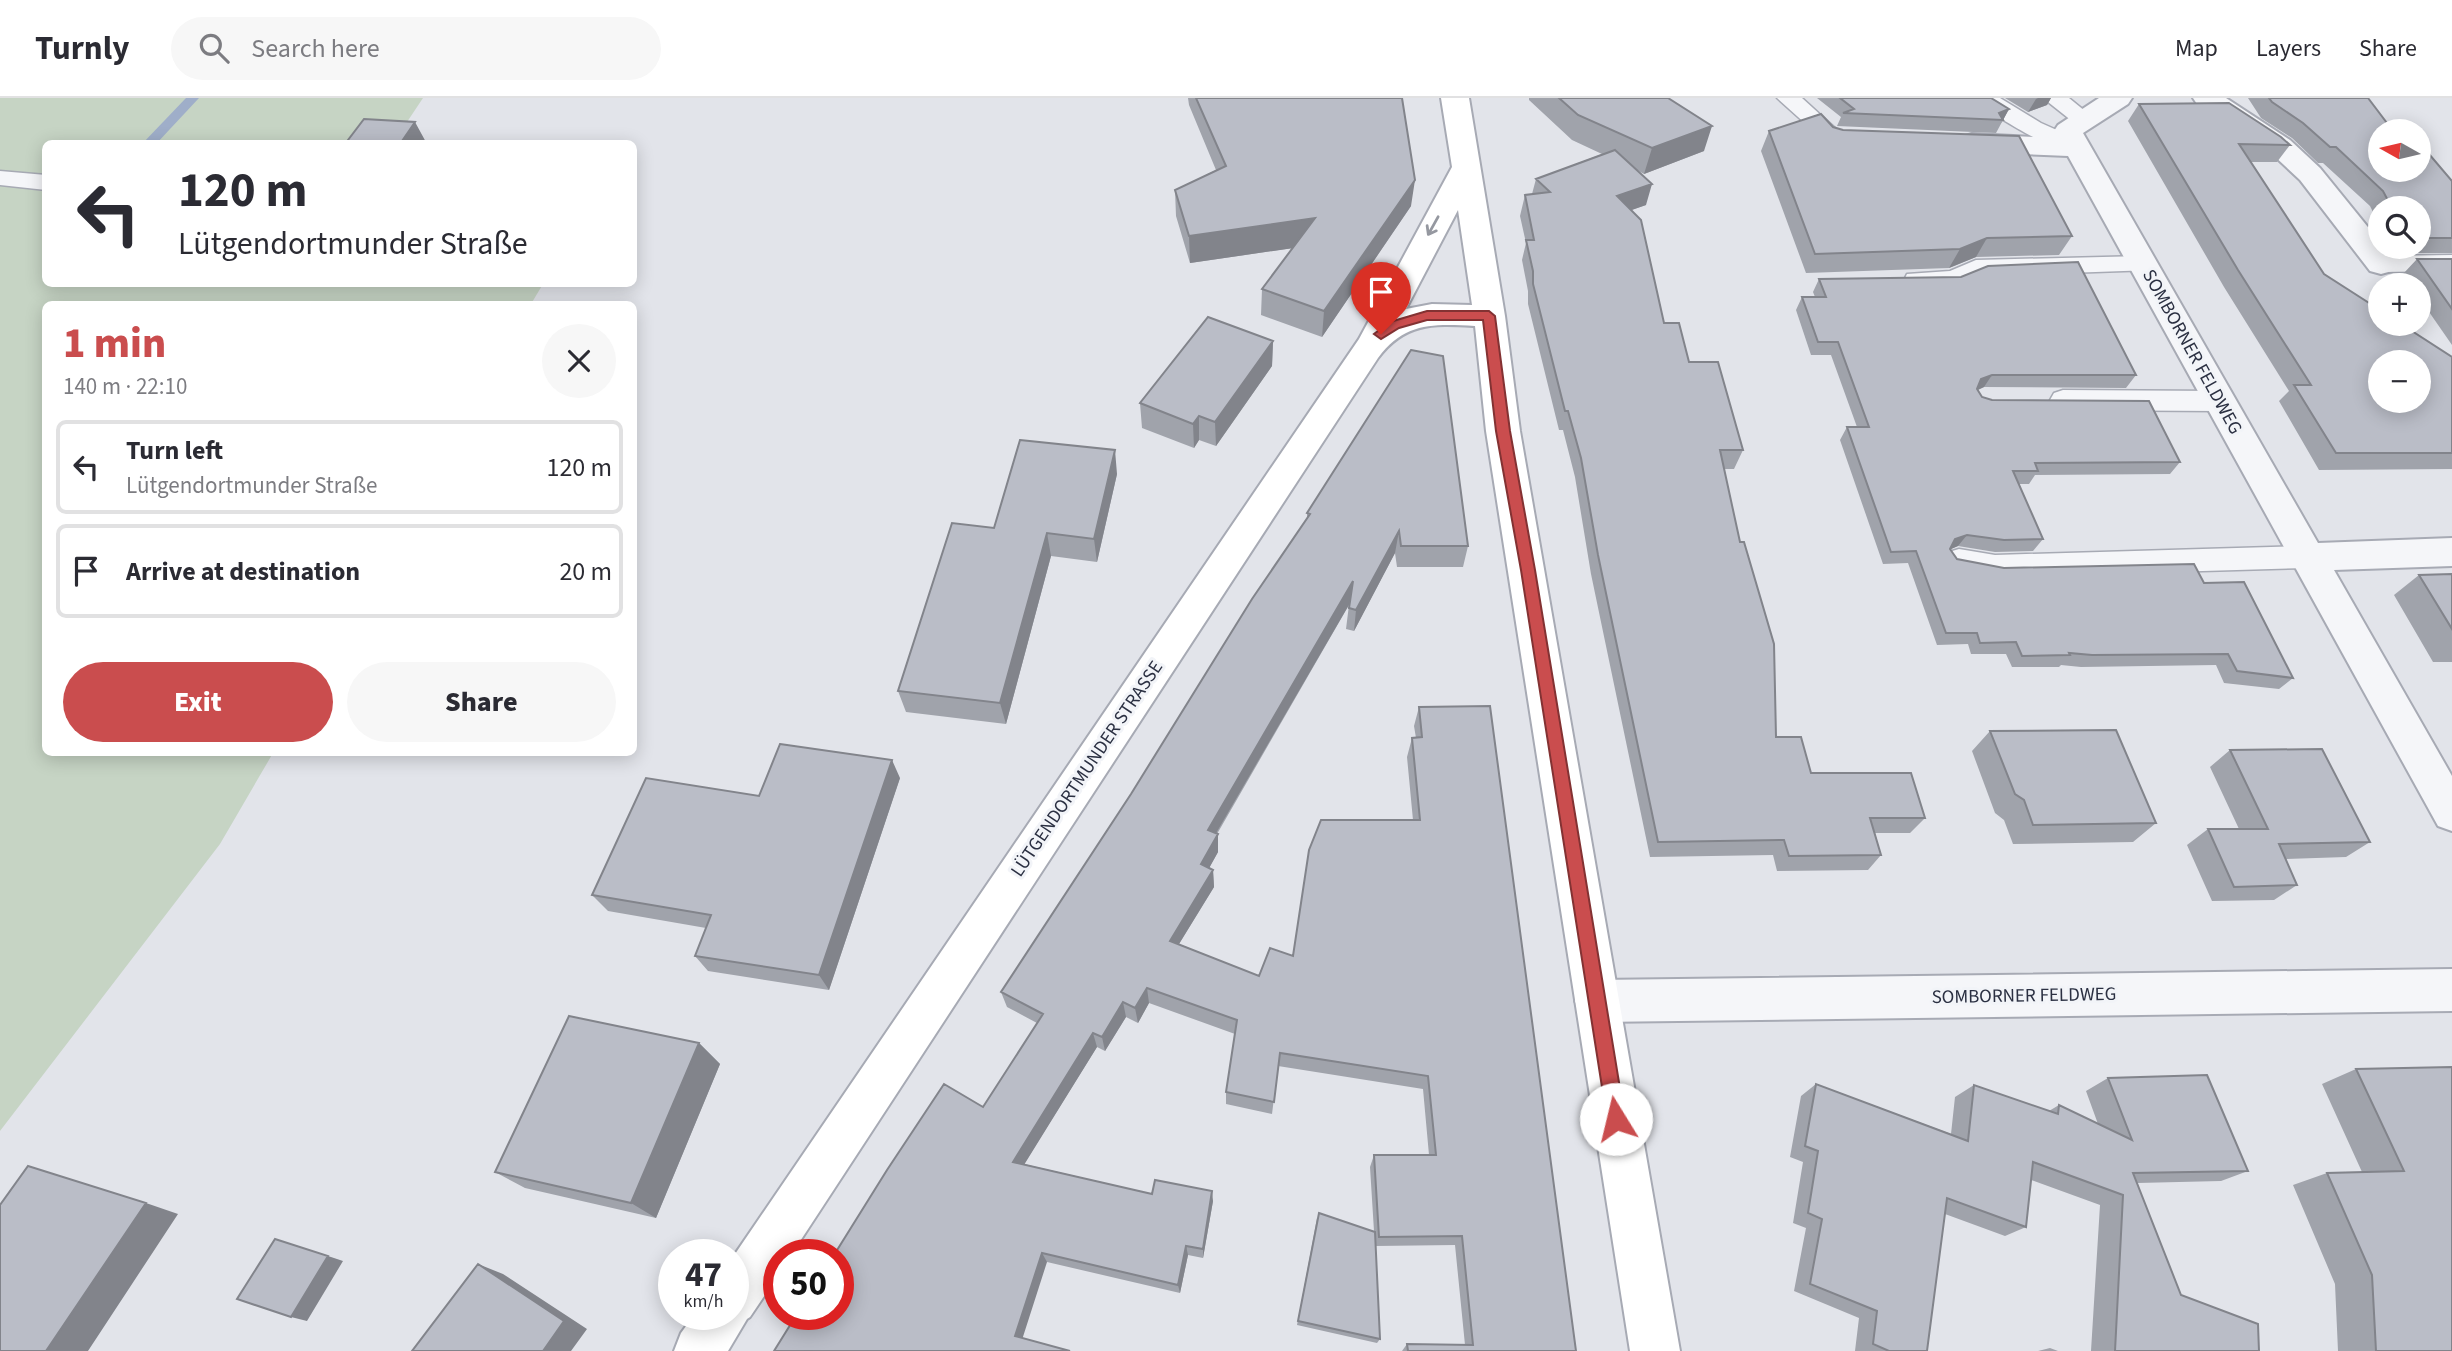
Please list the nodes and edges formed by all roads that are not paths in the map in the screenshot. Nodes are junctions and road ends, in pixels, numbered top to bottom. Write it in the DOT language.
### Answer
graph roads {
  1 [pos="1455,98"];
  2 [pos="1788,98"];
  3 [pos="1984,98"];
  4 [pos="2054,98"];
  5 [pos="2119,98"];
  6 [pos="2207,98"];
  7 [pos="2082,134"];
  8 [pos="1849,138"];
  9 [pos="1943,142"];
  10 [pos="1466,167"];
  11 [pos="0,178"];
  12 [pos="42,183"];
  13 [pos="2452,263"];
  14 [pos="2143,264"];
  15 [pos="2381,264"];
  16 [pos="1898,280"];
  17 [pos="1489,316"];
  18 [pos="1371,347"];
  19 [pos="2039,400"];
  20 [pos="2219,401"];
  21 [pos="2452,552"];
  22 [pos="2306,557"];
  23 [pos="1959,560"];
  24 [pos="2452,813"];
  25 [pos="2452,990"];
  26 [pos="1597,1001"];
  27 [pos="749,1276"];
  28 [pos="713,1330"];
  29 [pos="699,1351"];
  30 [pos="1655,1351"];
  1 -- 10 [label="street"];
  2 -- 8 [label="lane"];
  3 -- 7 [label="lane"];
  4 -- 7 [label="lane"];
  5 -- 7 [label="street"];
  6 -- 15 [label="street"];
  7 -- 9 [label="street"];
  7 -- 14 [label="street, SOMBORNER FELDWEG"];
  10 -- 17 [label="street"];
  10 -- 18 [label="street, one-way"];
  11 -- 12 [label="lane"];
  13 -- 15 [label="lane"];
  14 -- 16 [label="lane"];
  14 -- 20 [label="street, SOMBORNER FELDWEG"];
  17 -- 18 [label="street, LÜTGENDORTMUNDER STRASSE"];
  17 -- 26 [label="street"];
  18 -- 27 [label="street, LÜTGENDORTMUNDER STRASSE"];
  19 -- 20 [label="lane"];
  20 -- 22 [label="street, SOMBORNER FELDWEG"];
  21 -- 22 [label="street"];
  22 -- 23 [label="lane"];
  22 -- 24 [label="street, SOMBORNER FELDWEG"];
  25 -- 26 [label="street, SOMBORNER FELDWEG"];
  26 -- 30 [label="street"];
  28 -- 29 [label="street"];
}
